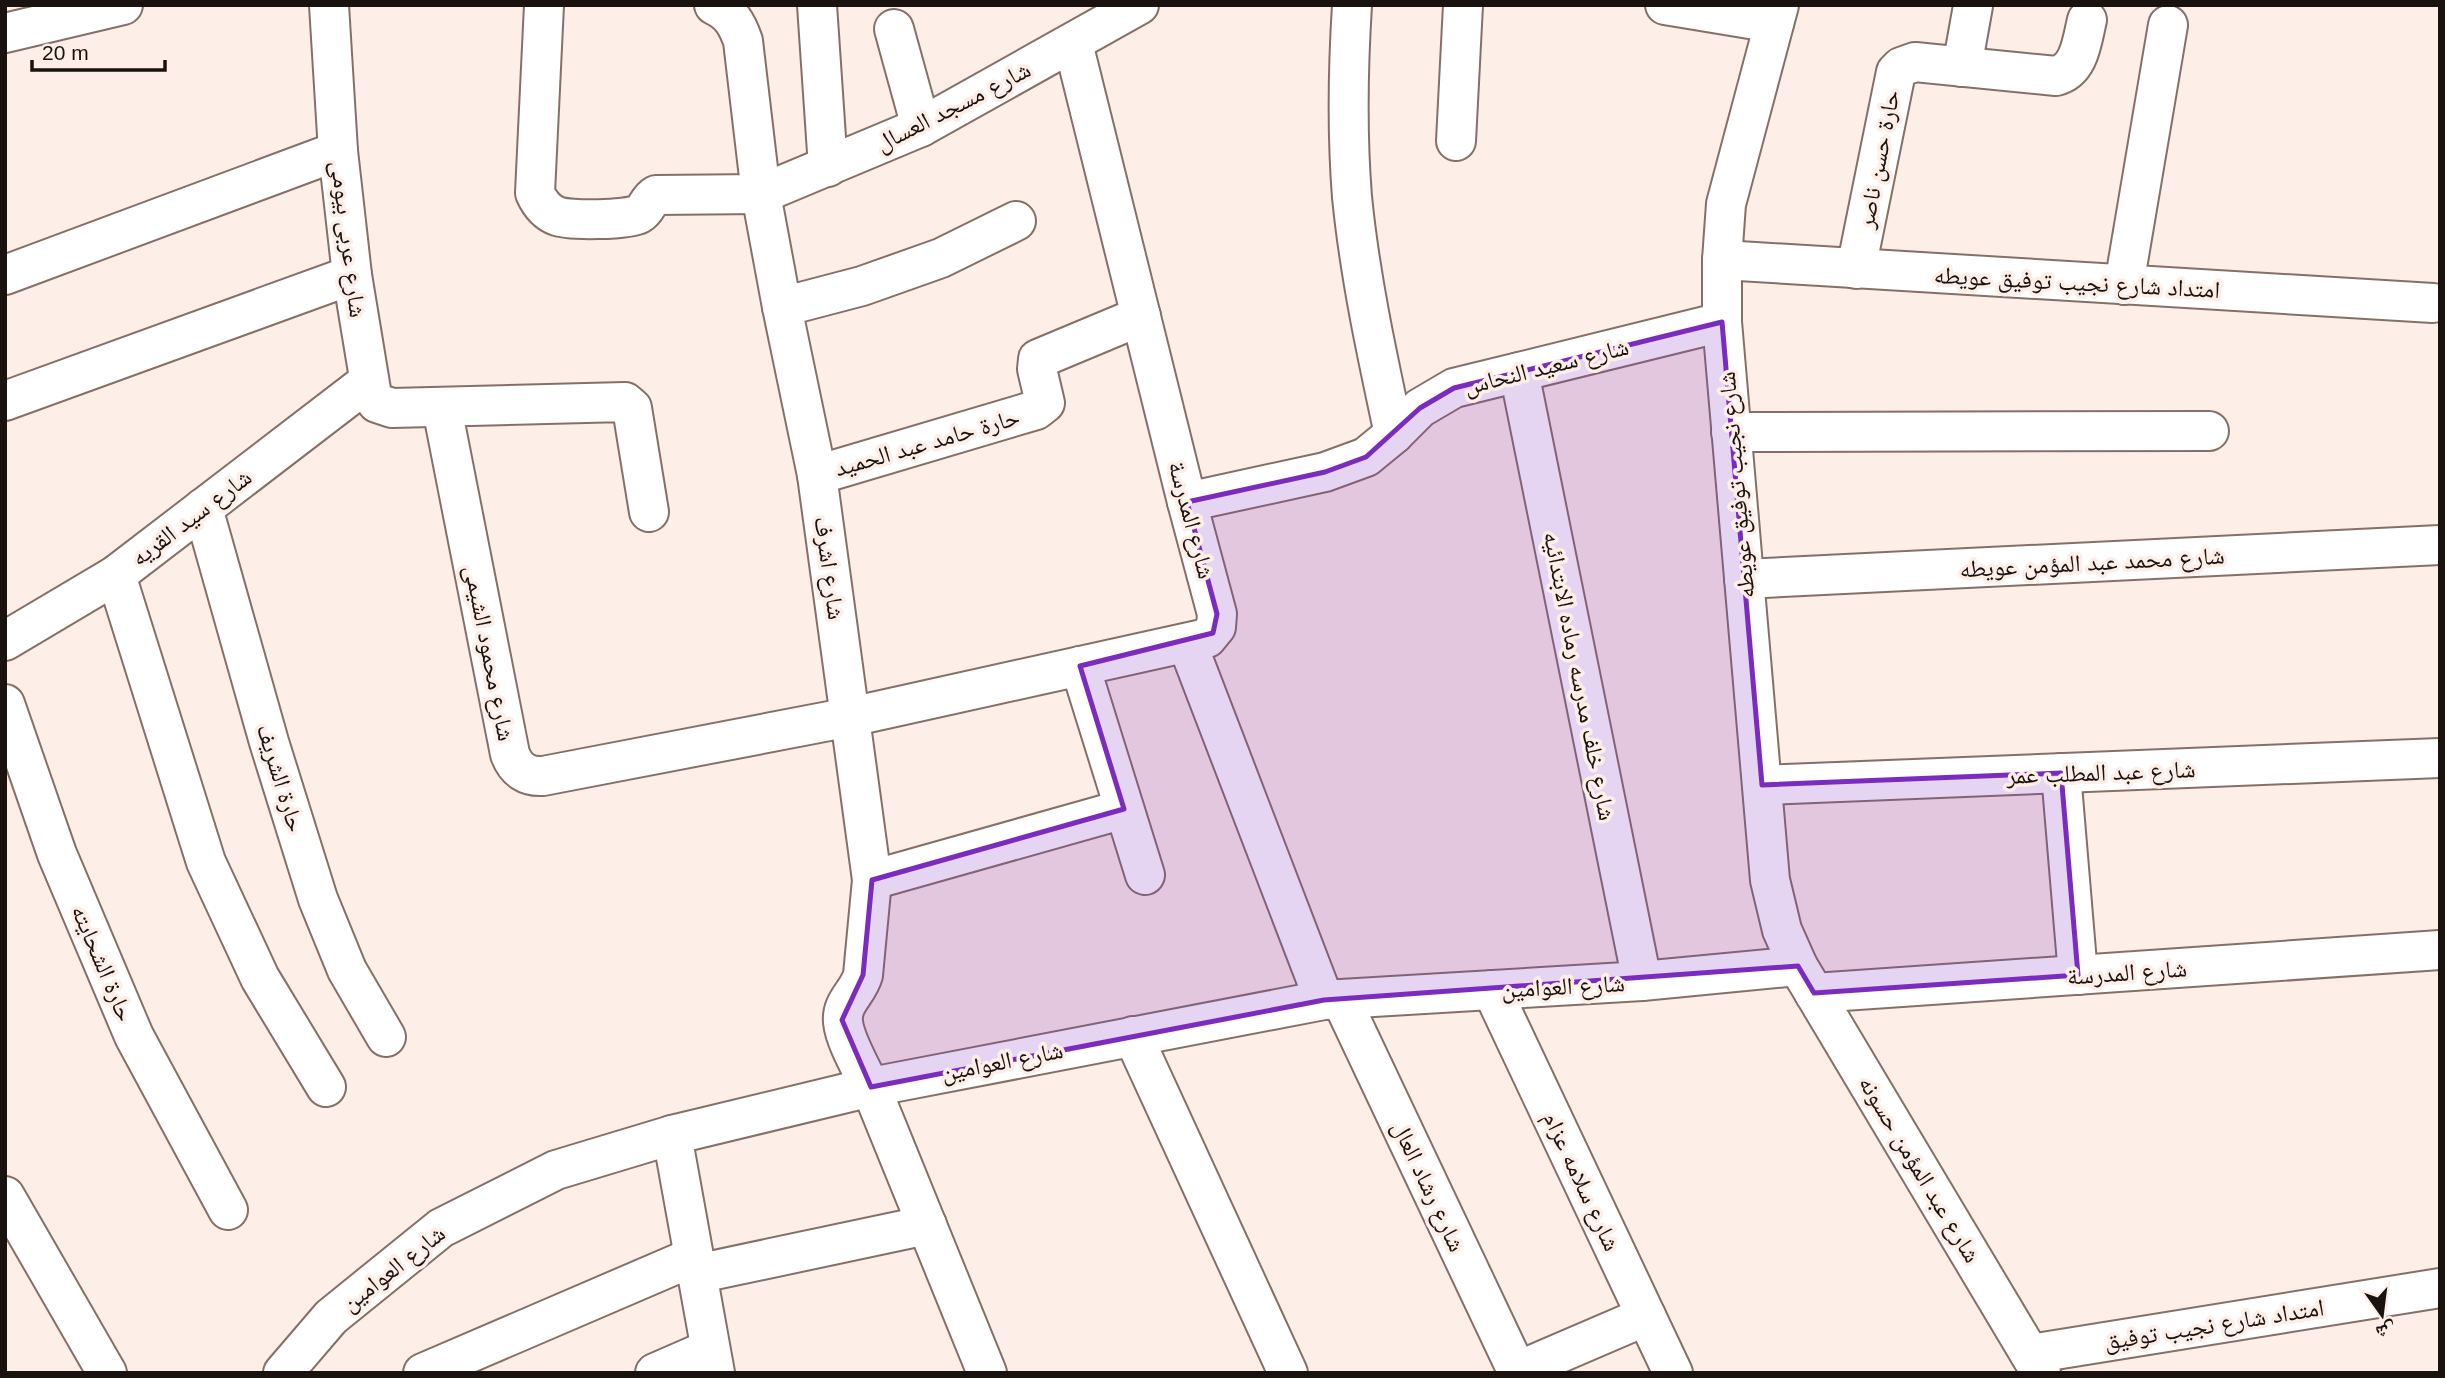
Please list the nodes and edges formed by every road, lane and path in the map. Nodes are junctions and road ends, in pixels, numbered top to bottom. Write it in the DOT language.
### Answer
graph roads {
  1 [pos="123,5"];
  2 [pos="328,5"];
  3 [pos="544,5"];
  4 [pos="714,5"];
  5 [pos="817,5"];
  6 [pos="1139,5"];
  7 [pos="1352,5"];
  8 [pos="1463,5"];
  9 [pos="1665,5"];
  10 [pos="1973,6"];
  11 [pos="1777,14"];
  12 [pos="2087,19"];
  13 [pos="2168,25"];
  14 [pos="894,29"];
  15 [pos="5,33"];
  16 [pos="1073,43"];
  17 [pos="1962,67"];
  18 [pos="921,127"];
  19 [pos="1456,141"];
  20 [pos="338,151"];
  21 [pos="828,167"];
  22 [pos="761,194"];
  23 [pos="1016,222"];
  24 [pos="1722,260"];
  25 [pos="1856,269"];
  26 [pos="5,275"];
  27 [pos="352,275"];
  28 [pos="2124,285"];
  29 [pos="2433,303"];
  30 [pos="782,307"];
  31 [pos="1141,316"];
  32 [pos="1722,323"];
  33 [pos="1519,372"];
  34 [pos="369,381"];
  35 [pos="5,401"];
  36 [pos="442,408"];
  37 [pos="2209,430"];
  38 [pos="1731,432"];
  39 [pos="1394,434"];
  40 [pos="817,475"];
  41 [pos="1186,502"];
  42 [pos="203,508"];
  43 [pos="649,512"];
  44 [pos="2440,545"];
  45 [pos="116,575"];
  46 [pos="1744,579"];
  47 [pos="5,640"];
  48 [pos="1187,643"];
  49 [pos="1080,666"];
  50 [pos="5,704"];
  51 [pos="850,717"];
  52 [pos="2440,758"];
  53 [pos="2061,773"];
  54 [pos="1762,785"];
  55 [pos="1124,809"];
  56 [pos="1145,875"];
  57 [pos="872,880"];
  58 [pos="2440,950"];
  59 [pos="2078,975"];
  60 [pos="1806,979"];
  61 [pos="1642,981"];
  62 [pos="1492,990"];
  63 [pos="1332,1000"];
  64 [pos="1133,1036"];
  65 [pos="386,1037"];
  66 [pos="326,1087"];
  67 [pos="871,1087"];
  68 [pos="672,1135"];
  69 [pos="5,1196"];
  70 [pos="228,1210"];
  71 [pos="927,1226"];
  72 [pos="694,1265"];
  73 [pos="2440,1288"];
  74 [pos="1646,1316"];
  75 [pos="713,1361"];
  76 [pos="2036,1367"];
  77 [pos="1518,1372"];
  78 [pos="107,1373"];
  79 [pos="283,1373"];
  80 [pos="423,1373"];
  81 [pos="655,1373"];
  82 [pos="987,1373"];
  83 [pos="1288,1373"];
  84 [pos="1673,1373"];
  1 -- 15 [label="street"];
  2 -- 20 [label="street, شارع عربى بيومى"];
  3 -- 22 [label="street"];
  4 -- 22 [label="street, شارع اشرف"];
  5 -- 21 [label="street"];
  6 -- 16 [label="street, شارع مسجد العسال"];
  7 -- 39 [label="street"];
  8 -- 19 [label="street"];
  9 -- 11 [label="street"];
  10 -- 17 [label="street"];
  11 -- 24 [label="street, شارع نجيب توفيق عويطه"];
  12 -- 17 [label="street, حارة حسن ناصر"];
  13 -- 28 [label="street"];
  14 -- 18 [label="street"];
  16 -- 18 [label="street, شارع مسجد العسال"];
  16 -- 31 [label="street, شارع المدرسة"];
  17 -- 25 [label="street, حارة حسن ناصر"];
  18 -- 21 [label="street, شارع مسجد العسال"];
  20 -- 26 [label="street"];
  20 -- 27 [label="street, شارع عربى بيومى"];
  21 -- 22 [label="street, شارع مسجد العسال"];
  22 -- 30 [label="street, شارع اشرف"];
  23 -- 30 [label="street"];
  24 -- 25 [label="street, امتداد شارع نجيب توفيق عويطه"];
  24 -- 32 [label="street, شارع نجيب توفيق عويطه"];
  25 -- 28 [label="street, امتداد شارع نجيب توفيق عويطه"];
  27 -- 34 [label="street, شارع عربى بيومى"];
  27 -- 35 [label="street"];
  28 -- 29 [label="street, امتداد شارع نجيب توفيق عويطه"];
  30 -- 40 [label="street, شارع اشرف"];
  31 -- 40 [label="street, حارة حامد عبد الحميد"];
  31 -- 41 [label="street, شارع المدرسة"];
  32 -- 33 [label="street, شارع سعيد النحاس"];
  32 -- 38 [label="street, شارع نجيب توفيق عويطه"];
  33 -- 39 [label="street, شارع سعيد النحاس"];
  33 -- 61 [label="street, شارع خلف مدرسه رماده الابتدائيه"];
  34 -- 36 [label="street, شارع عربى بيومى"];
  34 -- 42 [label="street, شارع سيد القريه"];
  36 -- 43 [label="street"];
  36 -- 51 [label="street, شارع محمود الشيمى"];
  37 -- 38 [label="street"];
  38 -- 46 [label="street, شارع نجيب توفيق عويطه"];
  39 -- 41 [label="street, شارع سعيد النحاس"];
  40 -- 51 [label="street, شارع اشرف"];
  41 -- 48 [label="street, شارع المدرسة"];
  42 -- 45 [label="street, شارع سيد القريه"];
  42 -- 65 [label="street, حارة الشريف"];
  44 -- 46 [label="street, شارع محمد عبد المؤمن عويطه"];
  45 -- 47 [label="street, شارع سيد القريه"];
  45 -- 66 [label="street"];
  46 -- 54 [label="street, شارع نجيب توفيق عويطه"];
  48 -- 49 [label="street, شارع المدرسة"];
  48 -- 63 [label="street, شارع رشاد العال"];
  49 -- 51 [label="street, شارع المدرسة"];
  49 -- 55 [label="street"];
  50 -- 70 [label="street, حارة الشحايته"];
  51 -- 57 [label="street, شارع اشرف"];
  52 -- 53 [label="street, شارع عبد المطلب عمر"];
  53 -- 54 [label="street, شارع عبد المطلب عمر"];
  53 -- 59 [label="street"];
  54 -- 60 [label="street, شارع نجيب توفيق عويطه"];
  55 -- 56 [label="street"];
  55 -- 57 [label="street"];
  57 -- 67 [label="street, شارع اشرف"];
  58 -- 59 [label="street, شارع المدرسة"];
  59 -- 60 [label="street, شارع المدرسة"];
  60 -- 61 [label="street, شارع العوامين"];
  60 -- 76 [label="street, شارع عبد المؤمن حسونه"];
  61 -- 62 [label="street, شارع العوامين"];
  62 -- 63 [label="street, شارع العوامين"];
  62 -- 74 [label="street, شارع سلامه عزام"];
  63 -- 64 [label="street, شارع العوامين"];
  63 -- 77 [label="street, شارع رشاد العال"];
  64 -- 67 [label="street, شارع العوامين"];
  64 -- 83 [label="street"];
  67 -- 68 [label="street, شارع العوامين"];
  67 -- 71 [label="street, شارع اشرف"];
  68 -- 72 [label="street"];
  68 -- 79 [label="street, شارع العوامين"];
  69 -- 78 [label="street"];
  71 -- 72 [label="street"];
  71 -- 82 [label="street, شارع اشرف"];
  72 -- 75 [label="street"];
  72 -- 80 [label="street"];
  73 -- 76 [label="street, امتداد شارع نجيب توفيق"];
  74 -- 77 [label="street"];
  74 -- 84 [label="street, شارع سلامه عزام"];
  75 -- 81 [label="street"];
}
